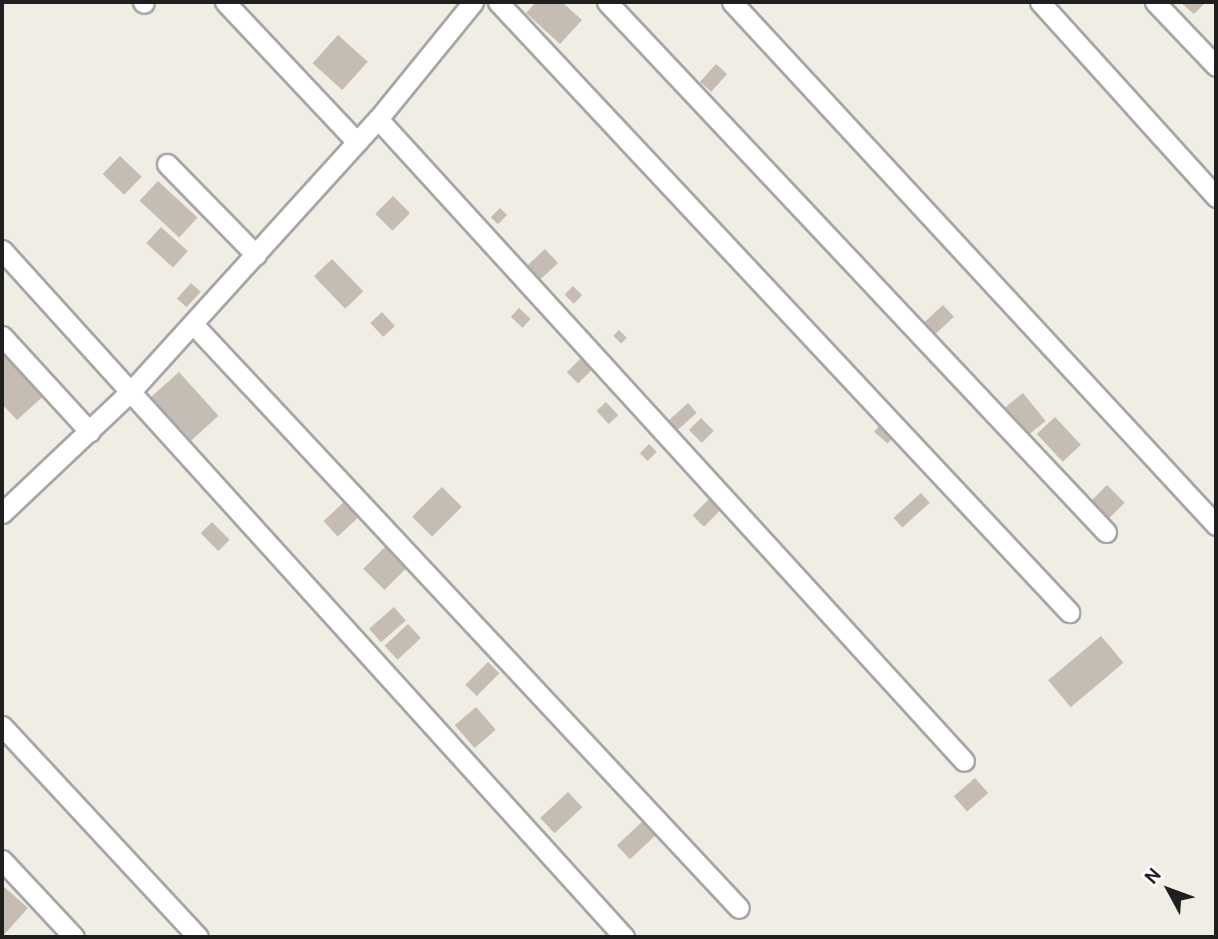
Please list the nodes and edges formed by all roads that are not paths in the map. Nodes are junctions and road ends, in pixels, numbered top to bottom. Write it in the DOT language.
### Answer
graph roads {
  1 [pos="225,2"];
  2 [pos="473,2"];
  3 [pos="498,2"];
  4 [pos="607,2"];
  5 [pos="732,2"];
  6 [pos="1040,2"];
  7 [pos="1155,2"];
  8 [pos="1216,66"];
  9 [pos="378,119"];
  10 [pos="357,142"];
  11 [pos="167,164"];
  12 [pos="1216,197"];
  13 [pos="2,250"];
  14 [pos="256,255"];
  15 [pos="193,324"];
  16 [pos="2,336"];
  17 [pos="132,390"];
  18 [pos="90,432"];
  19 [pos="2,513"];
  20 [pos="1216,525"];
  21 [pos="1105,533"];
  22 [pos="1069,612"];
  23 [pos="2,726"];
  24 [pos="964,761"];
  25 [pos="2,860"];
  26 [pos="739,908"];
  27 [pos="74,937"];
  28 [pos="198,937"];
  29 [pos="624,937"];
  1 -- 10 [label="street"];
  2 -- 9 [label="street"];
  3 -- 22 [label="street"];
  4 -- 21 [label="street"];
  5 -- 20 [label="street"];
  6 -- 12 [label="street"];
  7 -- 8 [label="street"];
  9 -- 10 [label="street"];
  9 -- 24 [label="street"];
  10 -- 14 [label="street"];
  11 -- 14 [label="street"];
  13 -- 17 [label="street"];
  14 -- 15 [label="street"];
  15 -- 17 [label="street"];
  15 -- 26 [label="street"];
  16 -- 18 [label="street"];
  17 -- 18 [label="street"];
  17 -- 29 [label="street"];
  18 -- 19 [label="street"];
  23 -- 28 [label="street"];
  25 -- 27 [label="street"];
}
